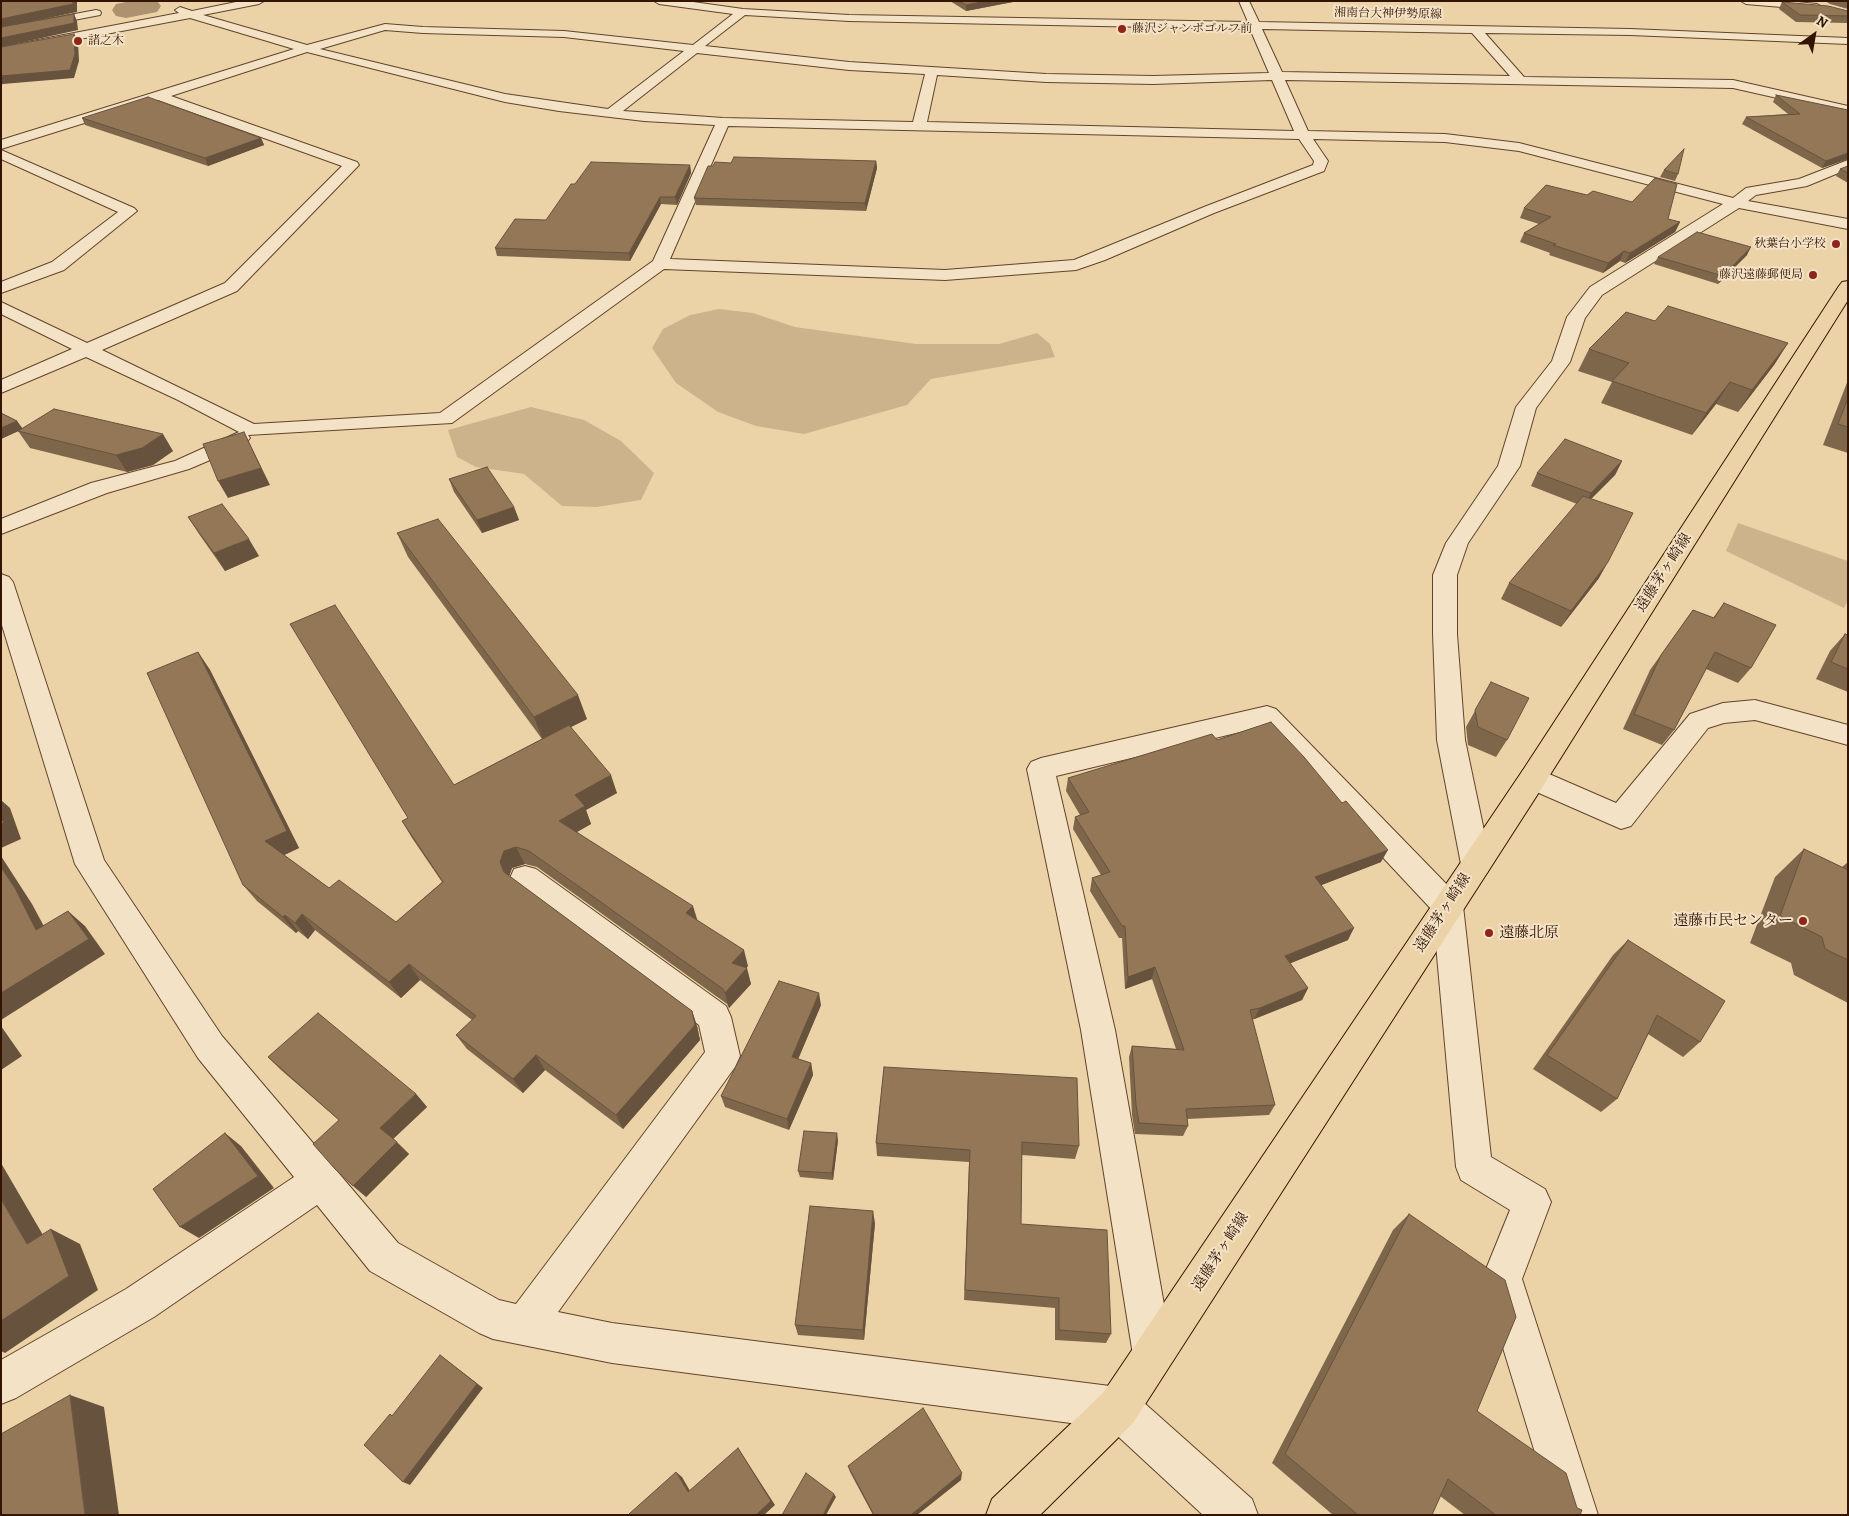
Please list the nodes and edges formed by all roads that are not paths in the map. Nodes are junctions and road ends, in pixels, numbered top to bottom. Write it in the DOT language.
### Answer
graph roads {
  1 [pos="228,1"];
  2 [pos="259,1"];
  3 [pos="659,1"];
  4 [pos="706,1"];
  5 [pos="1244,1"];
  6 [pos="1746,1"];
  7 [pos="1815,1"];
  8 [pos="750,6"];
  9 [pos="96,7"];
  10 [pos="185,12"];
  11 [pos="1252,22"];
  12 [pos="94,26"];
  13 [pos="1475,29"];
  14 [pos="1,30"];
  15 [pos="1848,34"];
  16 [pos="1848,41"];
  17 [pos="1,44"];
  18 [pos="696,48"];
  19 [pos="306,49"];
  20 [pos="1,51"];
  21 [pos="932,70"];
  22 [pos="1276,76"];
  23 [pos="1520,80"];
  24 [pos="159,96"];
  25 [pos="1848,110"];
  26 [pos="611,113"];
  27 [pos="723,122"];
  28 [pos="919,126"];
  29 [pos="1303,135"];
  30 [pos="1,144"];
  31 [pos="1,154"];
  32 [pos="1848,164"];
  33 [pos="1736,203"];
  34 [pos="1848,224"];
  35 [pos="660,264"];
  36 [pos="1848,286"];
  37 [pos="1,288"];
  38 [pos="1,307"];
  39 [pos="85,349"];
  40 [pos="1,387"];
  41 [pos="251,430"];
  42 [pos="1,527"];
  43 [pos="1,582"];
  44 [pos="1848,735"];
  45 [pos="1533,778"];
  46 [pos="1476,864"];
  47 [pos="525,878"];
  48 [pos="1448,906"];
  49 [pos="321,1181"];
  50 [pos="524,1326"];
  51 [pos="1153,1355"];
  52 [pos="1,1383"];
  53 [pos="1118,1408"];
  54 [pos="1008,1515"];
  55 [pos="1236,1515"];
  56 [pos="1576,1515"];
  1 -- 10 [label="street"];
  2 -- 10 [label="street"];
  3 -- 8 [label="street, 湘南台大神伊勢原線"];
  4 -- 8 [label="street, 湘南台大神伊勢原線"];
  5 -- 11 [label="street"];
  6 -- 7 [label="street"];
  8 -- 11 [label="street, 湘南台大神伊勢原線"];
  8 -- 11 [label="street, 湘南台大神伊勢原線"];
  8 -- 18 [label="street"];
  9 -- 12 [label="street"];
  9 -- 14 [label="street"];
  10 -- 12 [label="street"];
  10 -- 19 [label="street"];
  10 -- 20 [label="street"];
  11 -- 13 [label="street, 湘南台大神伊勢原線"];
  11 -- 15 [label="street, 湘南台大神伊勢原線"];
  11 -- 22 [label="street"];
  12 -- 17 [label="street"];
  13 -- 16 [label="street, 湘南台大神伊勢原線"];
  13 -- 23 [label="street"];
  18 -- 19 [label="street"];
  18 -- 21 [label="street"];
  18 -- 26 [label="street"];
  19 -- 24 [label="street"];
  19 -- 26 [label="street"];
  21 -- 22 [label="street"];
  21 -- 28 [label="street"];
  22 -- 23 [label="street"];
  22 -- 29 [label="street"];
  23 -- 25 [label="street"];
  24 -- 30 [label="street"];
  24 -- 39 [label="street"];
  26 -- 27 [label="street"];
  27 -- 28 [label="street"];
  27 -- 35 [label="street"];
  28 -- 29 [label="street"];
  29 -- 33 [label="street"];
  29 -- 35 [label="street"];
  31 -- 37 [label="street"];
  32 -- 33 [label="street"];
  33 -- 34 [label="street"];
  33 -- 46 [label="street"];
  35 -- 41 [label="street"];
  36 -- 45 [label="main road, 遠藤茅ヶ崎線"];
  38 -- 39 [label="street"];
  39 -- 40 [label="street"];
  39 -- 41 [label="street"];
  41 -- 42 [label="street"];
  43 -- 49 [label="street"];
  44 -- 45 [label="street"];
  45 -- 46 [label="main road, 遠藤茅ヶ崎線"];
  46 -- 48 [label="main road, 遠藤茅ヶ崎線"];
  47 -- 50 [label="street"];
  48 -- 51 [label="main road, 遠藤茅ヶ崎線"];
  48 -- 51 [label="street"];
  48 -- 56 [label="street"];
  49 -- 50 [label="street"];
  49 -- 52 [label="street"];
  50 -- 53 [label="street"];
  51 -- 53 [label="main road, 遠藤茅ヶ崎線"];
  53 -- 54 [label="main road, 遠藤茅ヶ崎線"];
  53 -- 55 [label="street"];
}
